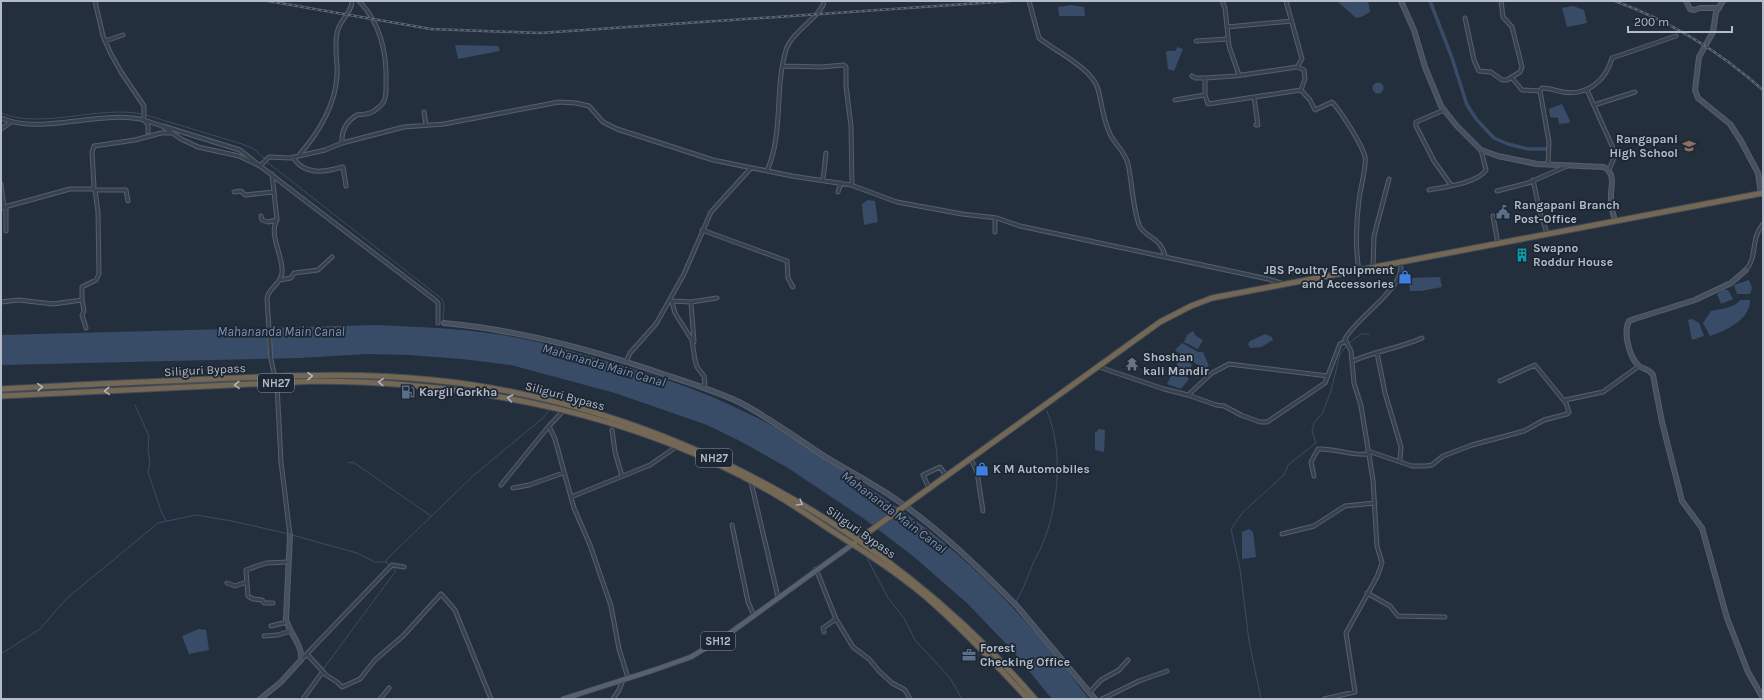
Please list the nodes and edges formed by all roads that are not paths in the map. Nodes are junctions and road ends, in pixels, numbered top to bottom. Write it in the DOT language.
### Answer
graph roads {
  1 [pos="95,1"];
  2 [pos="352,1"];
  3 [pos="359,1"];
  4 [pos="825,1"];
  5 [pos="1029,1"];
  6 [pos="1222,1"];
  7 [pos="1286,1"];
  8 [pos="1401,1"];
  9 [pos="1501,1"];
  10 [pos="1686,1"];
  11 [pos="1723,1"];
  12 [pos="1718,8"];
  13 [pos="1465,18"];
  14 [pos="1292,21"];
  15 [pos="1227,26"];
  16 [pos="123,35"];
  17 [pos="1676,36"];
  18 [pos="1228,39"];
  19 [pos="105,41"];
  20 [pos="1196,41"];
  21 [pos="783,66"];
  22 [pos="1297,67"];
  23 [pos="1239,75"];
  24 [pos="1192,76"];
  25 [pos="1205,78"];
  26 [pos="1512,78"];
  27 [pos="1301,90"];
  28 [pos="1587,90"];
  29 [pos="1540,91"];
  30 [pos="1635,92"];
  31 [pos="1206,95"];
  32 [pos="1254,98"];
  33 [pos="1175,100"];
  34 [pos="1594,105"];
  35 [pos="1444,110"];
  36 [pos="424,112"];
  37 [pos="1,118"];
  38 [pos="144,118"];
  39 [pos="11,122"];
  40 [pos="426,125"];
  41 [pos="1256,125"];
  42 [pos="162,126"];
  43 [pos="1,129"];
  44 [pos="148,132"];
  45 [pos="170,132"];
  46 [pos="342,143"];
  47 [pos="1482,150"];
  48 [pos="826,153"];
  49 [pos="299,155"];
  50 [pos="293,157"];
  51 [pos="1548,164"];
  52 [pos="261,165"];
  53 [pos="1568,166"];
  54 [pos="751,168"];
  55 [pos="767,170"];
  56 [pos="1609,170"];
  57 [pos="272,174"];
  58 [pos="1389,179"];
  59 [pos="823,180"];
  60 [pos="1533,180"];
  61 [pos="841,183"];
  62 [pos="1,184"];
  63 [pos="852,185"];
  64 [pos="1451,185"];
  65 [pos="346,186"];
  66 [pos="94,189"];
  67 [pos="1429,190"];
  68 [pos="1497,191"];
  69 [pos="234,192"];
  70 [pos="274,192"];
  71 [pos="838,192"];
  72 [pos="1762,193"];
  73 [pos="128,201"];
  74 [pos="4,208"];
  75 [pos="261,216"];
  76 [pos="1494,216"];
  77 [pos="995,218"];
  78 [pos="277,220"];
  79 [pos="1615,221"];
  80 [pos="1763,224"];
  81 [pos="702,230"];
  82 [pos="6,231"];
  83 [pos="995,232"];
  84 [pos="1547,233"];
  85 [pos="1498,244"];
  86 [pos="1165,256"];
  87 [pos="332,257"];
  88 [pos="1400,263"];
  89 [pos="1373,268"];
  90 [pos="1746,270"];
  91 [pos="1359,271"];
  92 [pos="280,280"];
  93 [pos="1286,285"];
  94 [pos="793,287"];
  95 [pos="670,297"];
  96 [pos="717,298"];
  97 [pos="82,300"];
  98 [pos="1,302"];
  99 [pos="672,302"];
  100 [pos="691,302"];
  101 [pos="438,322"];
  102 [pos="444,323"];
  103 [pos="86,328"];
  104 [pos="1422,338"];
  105 [pos="1346,341"];
  106 [pos="693,352"];
  107 [pos="1377,353"];
  108 [pos="1353,360"];
  109 [pos="626,362"];
  110 [pos="1639,366"];
  111 [pos="1099,367"];
  112 [pos="276,376"];
  113 [pos="1328,376"];
  114 [pos="1500,382"];
  115 [pos="276,383"];
  116 [pos="701,387"];
  117 [pos="1,389"];
  118 [pos="1188,394"];
  119 [pos="1,396"];
  120 [pos="1565,403"];
  121 [pos="560,408"];
  122 [pos="549,426"];
  123 [pos="612,430"];
  124 [pos="676,447"];
  125 [pos="1368,452"];
  126 [pos="971,459"];
  127 [pos="1400,460"];
  128 [pos="563,473"];
  129 [pos="622,476"];
  130 [pos="946,476"];
  131 [pos="1314,476"];
  132 [pos="752,482"];
  133 [pos="501,485"];
  134 [pos="513,488"];
  135 [pos="929,488"];
  136 [pos="571,497"];
  137 [pos="1375,503"];
  138 [pos="903,506"];
  139 [pos="983,511"];
  140 [pos="732,525"];
  141 [pos="290,534"];
  142 [pos="1282,534"];
  143 [pos="858,540"];
  144 [pos="853,544"];
  145 [pos="288,562"];
  146 [pos="404,567"];
  147 [pos="816,569"];
  148 [pos="247,582"];
  149 [pos="227,583"];
  150 [pos="1367,593"];
  151 [pos="778,597"];
  152 [pos="273,603"];
  153 [pos="754,616"];
  154 [pos="1445,617"];
  155 [pos="836,619"];
  156 [pos="286,622"];
  157 [pos="271,626"];
  158 [pos="290,631"];
  159 [pos="824,632"];
  160 [pos="264,636"];
  161 [pos="307,654"];
  162 [pos="301,660"];
  163 [pos="1128,660"];
  164 [pos="1167,671"];
  165 [pos="324,673"];
  166 [pos="628,678"];
  167 [pos="622,680"];
  168 [pos="389,688"];
  169 [pos="1090,692"];
  170 [pos="1763,698"];
  171 [pos="260,699"];
  172 [pos="303,699"];
  173 [pos="380,699"];
  174 [pos="491,699"];
  175 [pos="563,699"];
  176 [pos="612,699"];
  177 [pos="910,699"];
  178 [pos="1028,699"];
  179 [pos="1034,699"];
  180 [pos="1095,699"];
  181 [pos="1102,699"];
  182 [pos="1324,699"];
  1 -- 19 [label="street"];
  2 -- 49 [label="street"];
  3 -- 46 [label="street"];
  4 -- 21 [label="street"];
  5 -- 86 [label="street"];
  6 -- 15 [label="street"];
  7 -- 14 [label="street"];
  8 -- 35 [label="street"];
  9 -- 26 [label="street"];
  10 -- 12 [label="street"];
  11 -- 12 [label="street"];
  12 -- 72 [label="street"];
  13 -- 26 [label="street"];
  14 -- 15 [label="street"];
  14 -- 22 [label="street"];
  15 -- 18 [label="street"];
  16 -- 19 [label="street"];
  17 -- 28 [label="street"];
  18 -- 20 [label="street"];
  18 -- 23 [label="street"];
  19 -- 38 [label="street"];
  21 -- 55 [label="street"];
  21 -- 63 [label="street"];
  22 -- 23 [label="street"];
  22 -- 27 [label="street"];
  23 -- 25 [label="street"];
  24 -- 25 [label="street"];
  25 -- 31 [label="street"];
  26 -- 29 [label="street"];
  27 -- 32 [label="street"];
  27 -- 91 [label="street"];
  28 -- 29 [label="street"];
  28 -- 34 [label="street"];
  29 -- 51 [label="street"];
  30 -- 34 [label="street"];
  31 -- 32 [label="street"];
  31 -- 33 [label="street"];
  32 -- 41 [label="street"];
  34 -- 56 [label="street"];
  35 -- 47 [label="street"];
  35 -- 64 [label="street"];
  36 -- 40 [label="street"];
  37 -- 39 [label="street"];
  38 -- 39 [label="street"];
  38 -- 42 [label="street"];
  38 -- 44 [label="street"];
  39 -- 43 [label="street"];
  40 -- 46 [label="street"];
  40 -- 54 [label="street"];
  42 -- 45 [label="street"];
  42 -- 52 [label="street"];
  45 -- 52 [label="street"];
  45 -- 66 [label="street"];
  46 -- 49 [label="street"];
  47 -- 51 [label="street"];
  47 -- 64 [label="street"];
  48 -- 59 [label="street"];
  49 -- 50 [label="street"];
  50 -- 52 [label="street"];
  50 -- 65 [label="street"];
  51 -- 53 [label="street"];
  52 -- 57 [label="street"];
  53 -- 56 [label="street"];
  53 -- 60 [label="street"];
  54 -- 55 [label="street"];
  54 -- 81 [label="street"];
  55 -- 59 [label="street"];
  56 -- 79 [label="street"];
  57 -- 70 [label="street"];
  57 -- 101 [label="street"];
  58 -- 89 [label="street"];
  59 -- 61 [label="street"];
  60 -- 68 [label="street"];
  60 -- 84 [label="street"];
  61 -- 63 [label="street"];
  61 -- 71 [label="street"];
  62 -- 74 [label="street"];
  63 -- 77 [label="street"];
  64 -- 67 [label="street"];
  66 -- 73 [label="street"];
  66 -- 74 [label="street"];
  66 -- 97 [label="street"];
  69 -- 70 [label="street"];
  70 -- 78 [label="street"];
  72 -- 79 [label="highway"];
  74 -- 82 [label="street"];
  75 -- 78 [label="street"];
  76 -- 85 [label="street"];
  77 -- 83 [label="street"];
  77 -- 86 [label="street"];
  78 -- 92 [label="street"];
  79 -- 84 [label="highway"];
  80 -- 90 [label="street"];
  81 -- 94 [label="street"];
  81 -- 95 [label="street"];
  84 -- 85 [label="highway"];
  85 -- 88 [label="highway"];
  86 -- 93 [label="street"];
  87 -- 92 [label="street"];
  88 -- 89 [label="highway"];
  88 -- 105 [label="street"];
  89 -- 91 [label="highway"];
  90 -- 110 [label="street"];
  91 -- 93 [label="highway"];
  92 -- 112 [label="street"];
  93 -- 111 [label="highway"];
  95 -- 99 [label="street"];
  95 -- 109 [label="street"];
  96 -- 100 [label="street"];
  97 -- 98 [label="street"];
  97 -- 103 [label="street"];
  99 -- 100 [label="street"];
  99 -- 106 [label="street"];
  100 -- 106 [label="street"];
  102 -- 109 [label="street"];
  104 -- 107 [label="street"];
  105 -- 108 [label="street"];
  105 -- 113 [label="street"];
  106 -- 116 [label="street"];
  107 -- 108 [label="street"];
  107 -- 127 [label="street"];
  108 -- 125 [label="street"];
  109 -- 116 [label="street"];
  110 -- 120 [label="street"];
  110 -- 170 [label="street"];
  111 -- 118 [label="street"];
  111 -- 126 [label="highway"];
  112 -- 115 [label="street"];
  117 -- 112 [label="highway, Siliguri Bypass / NH27, one-way"];
  112 -- 121 [label="highway, Siliguri Bypass / NH27, one-way"];
  113 -- 118 [label="street"];
  113 -- 118 [label="street"];
  114 -- 120 [label="street"];
  115 -- 119 [label="highway, NH27, one-way"];
  121 -- 115 [label="highway, NH27, one-way"];
  115 -- 141 [label="street"];
  116 -- 138 [label="street"];
  120 -- 127 [label="street"];
  121 -- 122 [label="street"];
  121 -- 124 [label="highway, NH27"];
  121 -- 143 [label="highway, Siliguri Bypass / NH27, one-way"];
  122 -- 128 [label="street"];
  122 -- 133 [label="street"];
  123 -- 129 [label="street"];
  124 -- 129 [label="street"];
  124 -- 132 [label="highway, NH27"];
  125 -- 127 [label="street"];
  125 -- 131 [label="street"];
  125 -- 137 [label="street"];
  126 -- 130 [label="highway"];
  126 -- 139 [label="street"];
  128 -- 134 [label="street"];
  128 -- 136 [label="street"];
  129 -- 136 [label="street"];
  130 -- 135 [label="highway"];
  130 -- 135 [label="street"];
  132 -- 144 [label="highway, NH27"];
  132 -- 151 [label="street"];
  135 -- 138 [label="highway"];
  136 -- 166 [label="street"];
  137 -- 142 [label="street"];
  137 -- 150 [label="street"];
  138 -- 143 [label="highway"];
  138 -- 169 [label="street"];
  140 -- 153 [label="street"];
  141 -- 145 [label="street"];
  143 -- 144 [label="highway"];
  143 -- 179 [label="highway, Siliguri Bypass / NH27"];
  144 -- 147 [label="main road, SH12"];
  144 -- 178 [label="highway, NH27"];
  145 -- 148 [label="street"];
  145 -- 156 [label="street"];
  146 -- 161 [label="street"];
  147 -- 151 [label="main road, SH12"];
  147 -- 155 [label="street"];
  148 -- 149 [label="street"];
  148 -- 152 [label="street"];
  150 -- 154 [label="street"];
  150 -- 182 [label="street"];
  151 -- 153 [label="main road, SH12"];
  153 -- 166 [label="main road, SH12"];
  155 -- 159 [label="street"];
  155 -- 177 [label="street"];
  156 -- 157 [label="street"];
  156 -- 158 [label="street"];
  158 -- 160 [label="street"];
  158 -- 162 [label="street"];
  161 -- 162 [label="street"];
  161 -- 165 [label="street"];
  162 -- 171 [label="street"];
  163 -- 169 [label="street"];
  164 -- 181 [label="street"];
  165 -- 172 [label="street"];
  165 -- 174 [label="street"];
  166 -- 167 [label="main road, SH12"];
  167 -- 175 [label="main road, SH12"];
  167 -- 176 [label="street"];
  168 -- 173 [label="street"];
  169 -- 180 [label="street"];
}
